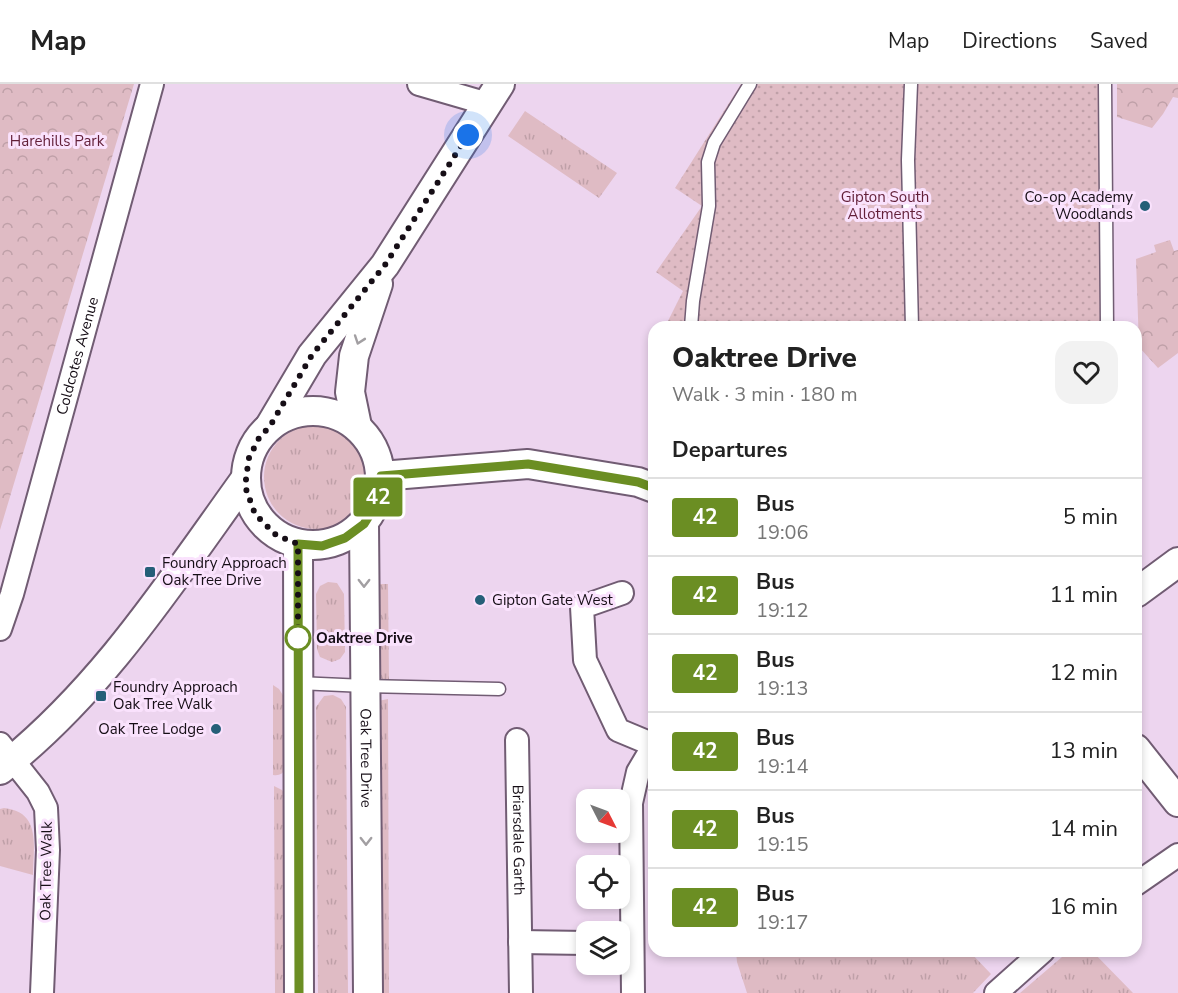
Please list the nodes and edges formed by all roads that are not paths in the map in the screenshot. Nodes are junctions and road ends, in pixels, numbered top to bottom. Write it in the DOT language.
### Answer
graph roads {
  1 [pos="152,84"];
  2 [pos="419,84"];
  3 [pos="750,84"];
  4 [pos="911,84"];
  5 [pos="1105,84"];
  6 [pos="494,94"];
  7 [pos="385,265"];
  8 [pos="691,321"];
  9 [pos="912,321"];
  10 [pos="1107,321"];
  11 [pos="270,426"];
  12 [pos="357,426"];
  13 [pos="381,476"];
  14 [pos="246,478"];
  15 [pos="648,486"];
  16 [pos="364,524"];
  17 [pos="271,530"];
  18 [pos="203,537"];
  19 [pos="298,544"];
  20 [pos="1178,561"];
  21 [pos="1142,588"];
  22 [pos="622,593"];
  23 [pos="0,629"];
  24 [pos="298,683"];
  25 [pos="365,686"];
  26 [pos="499,689"];
  27 [pos="517,740"];
  28 [pos="648,742"];
  29 [pos="648,755"];
  30 [pos="1142,757"];
  31 [pos="4,758"];
  32 [pos="1178,802"];
  33 [pos="1178,855"];
  34 [pos="1142,880"];
  35 [pos="627,921"];
  36 [pos="520,942"];
  37 [pos="576,943"];
  38 [pos="1036,957"];
  39 [pos="630,972"];
  40 [pos="42,993"];
  41 [pos="299,993"];
  42 [pos="368,993"];
  43 [pos="521,993"];
  44 [pos="633,993"];
  45 [pos="996,993"];
  1 -- 23 [label="street, Coldcotes Avenue"];
  2 -- 6 [label="street"];
  3 -- 8 [label="lane"];
  4 -- 9 [label="lane"];
  5 -- 10 [label="lane"];
  6 -- 7 [label="street"];
  7 -- 11 [label="street"];
  7 -- 12 [label="street, one-way"];
  11 -- 12 [label="street"];
  11 -- 14 [label="street"];
  12 -- 13 [label="street"];
  13 -- 15 [label="street"];
  13 -- 16 [label="street"];
  14 -- 17 [label="street"];
  14 -- 18 [label="street"];
  16 -- 19 [label="street"];
  16 -- 25 [label="street, Oak Tree Drive, one-way"];
  17 -- 18 [label="street"];
  17 -- 19 [label="street"];
  18 -- 31 [label="street"];
  19 -- 24 [label="street"];
  20 -- 21 [label="street"];
  22 -- 28 [label="street"];
  24 -- 25 [label="lane"];
  24 -- 41 [label="street"];
  25 -- 26 [label="lane"];
  25 -- 42 [label="street, Oak Tree Drive, one-way"];
  27 -- 36 [label="street, Briarsdale Garth"];
  29 -- 35 [label="street"];
  30 -- 32 [label="street"];
  31 -- 40 [label="street, Oak Tree Walk"];
  33 -- 34 [label="street"];
  36 -- 37 [label="street"];
  36 -- 43 [label="street, Briarsdale Garth"];
  38 -- 45 [label="street"];
  39 -- 44 [label="street"];
}
